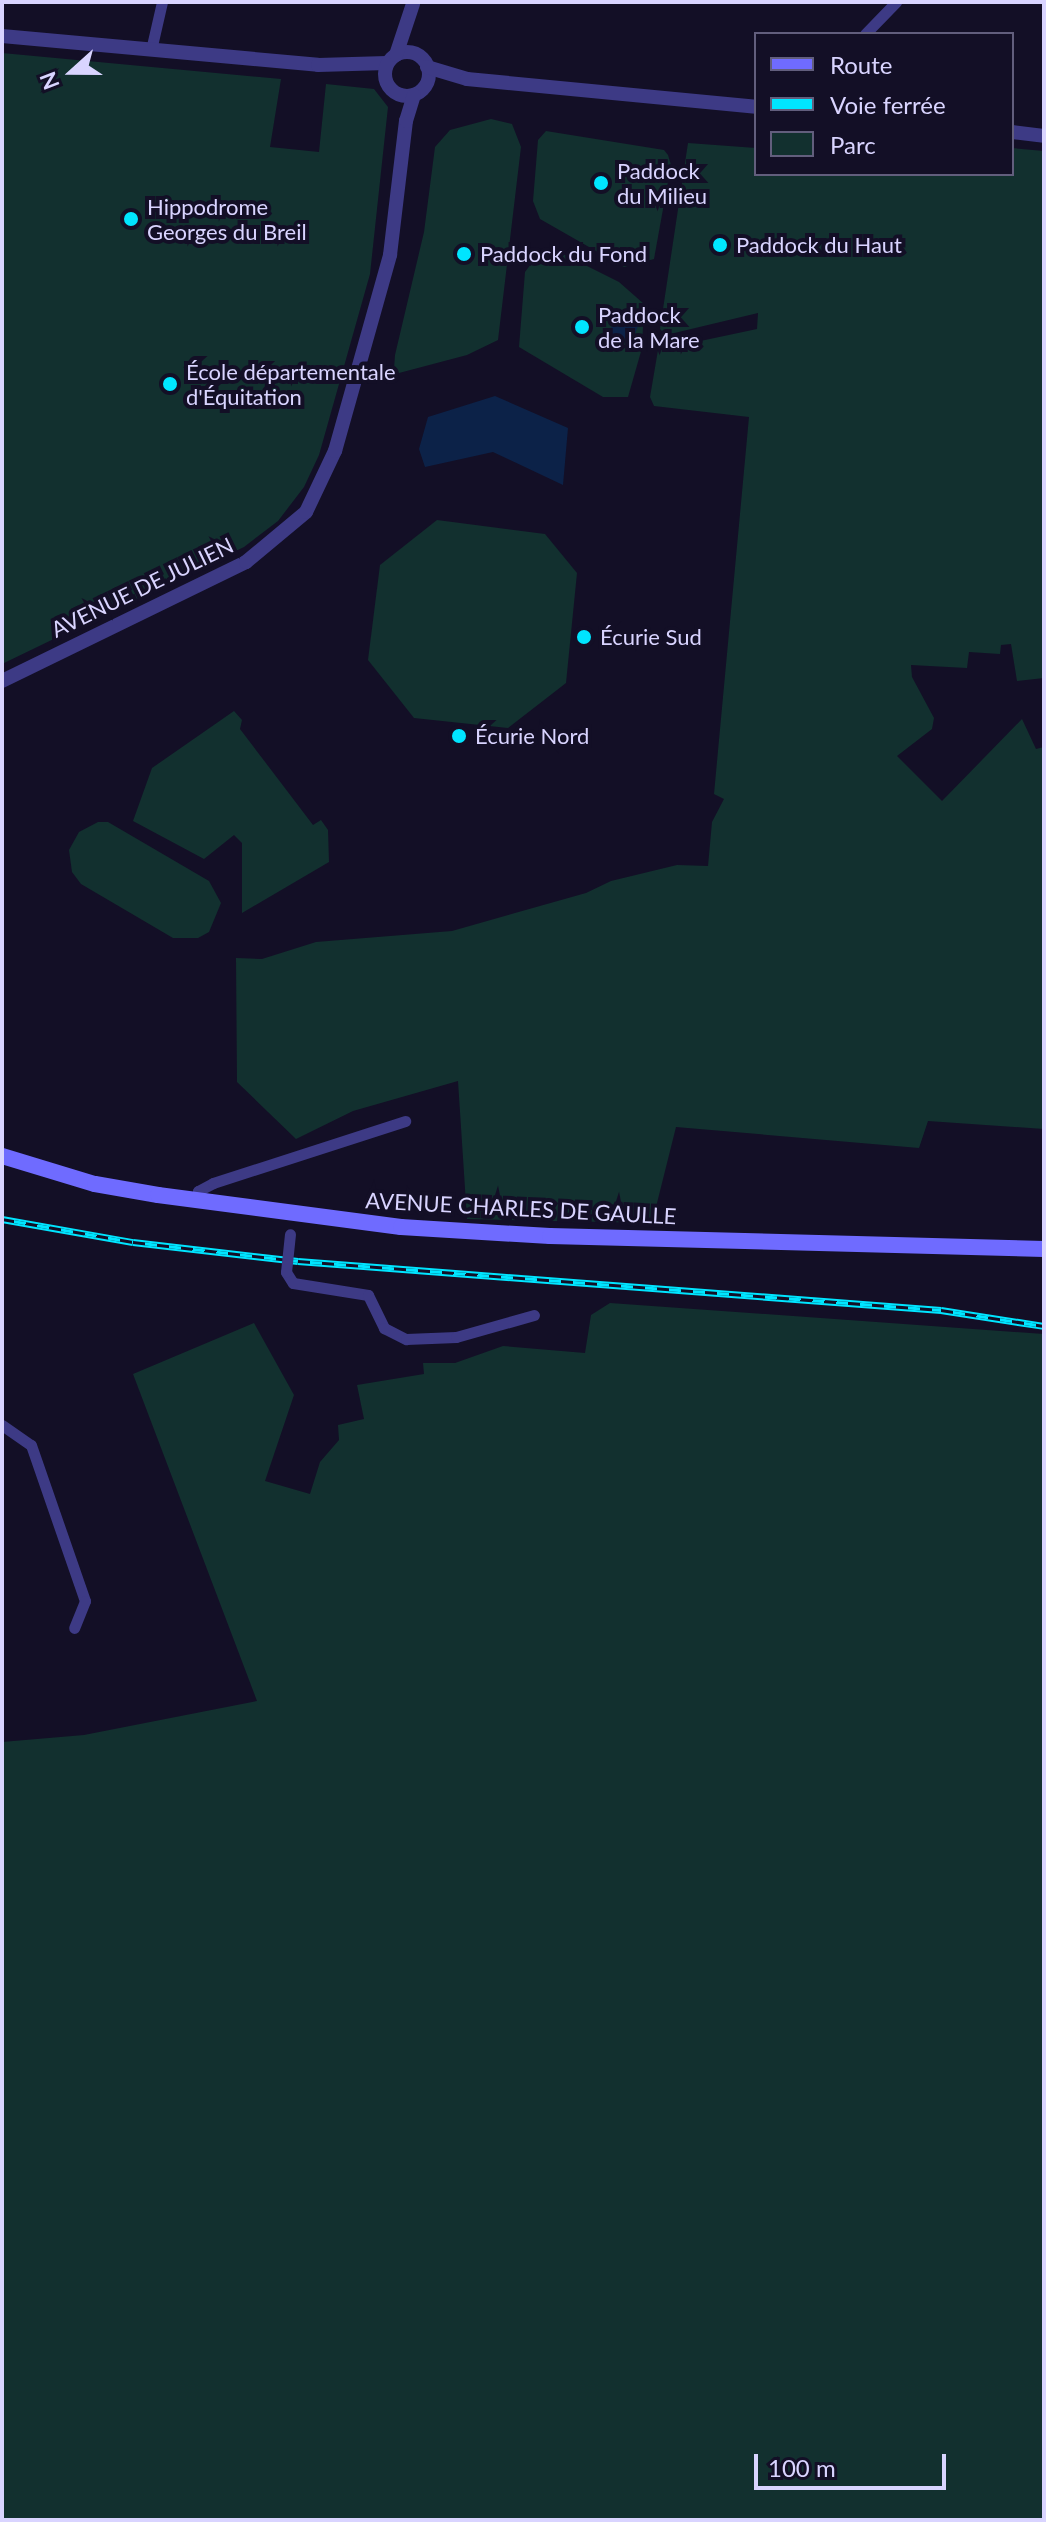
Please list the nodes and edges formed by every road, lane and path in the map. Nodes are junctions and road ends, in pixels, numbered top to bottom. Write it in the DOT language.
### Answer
graph roads {
  1 [pos="162,2"];
  2 [pos="896,2"];
  3 [pos="413,3"];
  4 [pos="867,32"];
  5 [pos="2,36"];
  6 [pos="151,50"];
  7 [pos="417,54"];
  8 [pos="392,59"];
  9 [pos="318,65"];
  10 [pos="427,67"];
  11 [pos="467,79"];
  12 [pos="388,86"];
  13 [pos="419,92"];
  14 [pos="754,107"];
  15 [pos="1014,132"];
  16 [pos="1044,136"];
  17 [pos="396,205"];
  18 [pos="2,681"];
  19 [pos="405,1121"];
  20 [pos="2,1156"];
  21 [pos="197,1201"];
  22 [pos="287,1214"];
  23 [pos="1044,1249"];
  24 [pos="534,1315"];
  25 [pos="2,1425"];
  26 [pos="74,1628"];
  1 -- 6 [label="street"];
  2 -- 4 [label="street"];
  3 -- 7 [label="street"];
  3 -- 8 [label="street, AVENUE DE JULIEN"];
  5 -- 6 [label="street"];
  6 -- 9 [label="street"];
  7 -- 8 [label="street"];
  7 -- 10 [label="street"];
  8 -- 9 [label="street"];
  8 -- 12 [label="street, AVENUE DE JULIEN"];
  9 -- 12 [label="street"];
  10 -- 11 [label="street"];
  10 -- 13 [label="street, AVENUE DE JULIEN"];
  11 -- 13 [label="street"];
  11 -- 14 [label="street"];
  12 -- 13 [label="street"];
  12 -- 17 [label="street, AVENUE DE JULIEN"];
  13 -- 17 [label="street, AVENUE DE JULIEN"];
  15 -- 16 [label="street"];
  17 -- 18 [label="street, AVENUE DE JULIEN"];
  19 -- 21 [label="street"];
  20 -- 21 [label="main road, AVENUE CHARLES DE GAULLE"];
  21 -- 22 [label="main road, AVENUE CHARLES DE GAULLE"];
  22 -- 23 [label="main road, AVENUE CHARLES DE GAULLE"];
  22 -- 24 [label="street, bridge"];
  25 -- 26 [label="street"];
}
